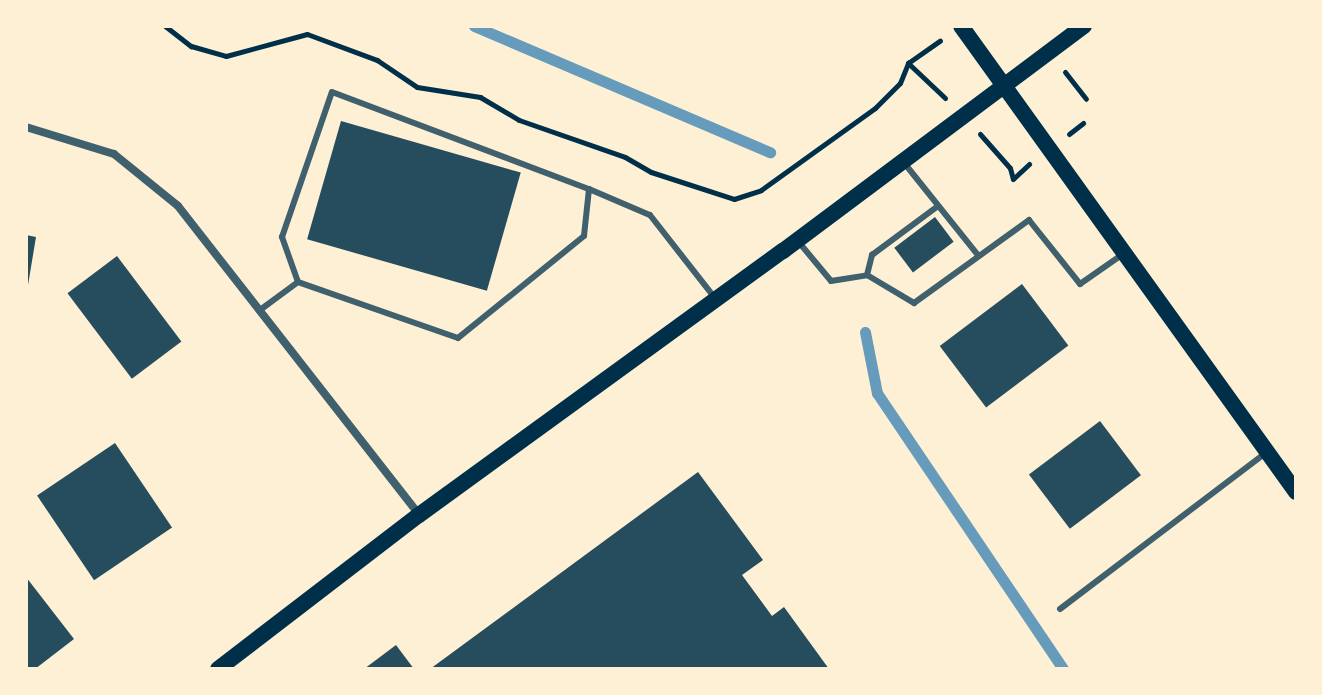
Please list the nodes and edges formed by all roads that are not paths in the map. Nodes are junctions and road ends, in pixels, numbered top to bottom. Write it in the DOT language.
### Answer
graph roads {
  1 [pos="961,26"];
  2 [pos="1084,26"];
  3 [pos="1004,85"];
  4 [pos="26,127"];
  5 [pos="903,161"];
  6 [pos="589,189"];
  7 [pos="938,206"];
  8 [pos="797,240"];
  9 [pos="1124,253"];
  10 [pos="978,255"];
  11 [pos="867,275"];
  12 [pos="298,282"];
  13 [pos="716,300"];
  14 [pos="260,310"];
  15 [pos="1267,452"];
  16 [pos="1296,492"];
  17 [pos="419,515"];
  18 [pos="1060,609"];
  19 [pos="218,669"];
  1 -- 3 [label="main road"];
  2 -- 3 [label="main road"];
  3 -- 5 [label="main road"];
  3 -- 9 [label="main road"];
  4 -- 14 [label="street"];
  5 -- 7 [label="lane"];
  5 -- 8 [label="main road"];
  6 -- 12 [label="lane"];
  6 -- 12 [label="lane"];
  6 -- 13 [label="lane"];
  7 -- 10 [label="lane"];
  7 -- 11 [label="lane"];
  8 -- 11 [label="lane"];
  8 -- 13 [label="main road"];
  9 -- 10 [label="lane"];
  9 -- 15 [label="main road"];
  10 -- 11 [label="lane"];
  12 -- 14 [label="lane"];
  13 -- 17 [label="main road"];
  14 -- 17 [label="street"];
  15 -- 16 [label="main road"];
  15 -- 18 [label="lane"];
  17 -- 19 [label="main road"];
}
